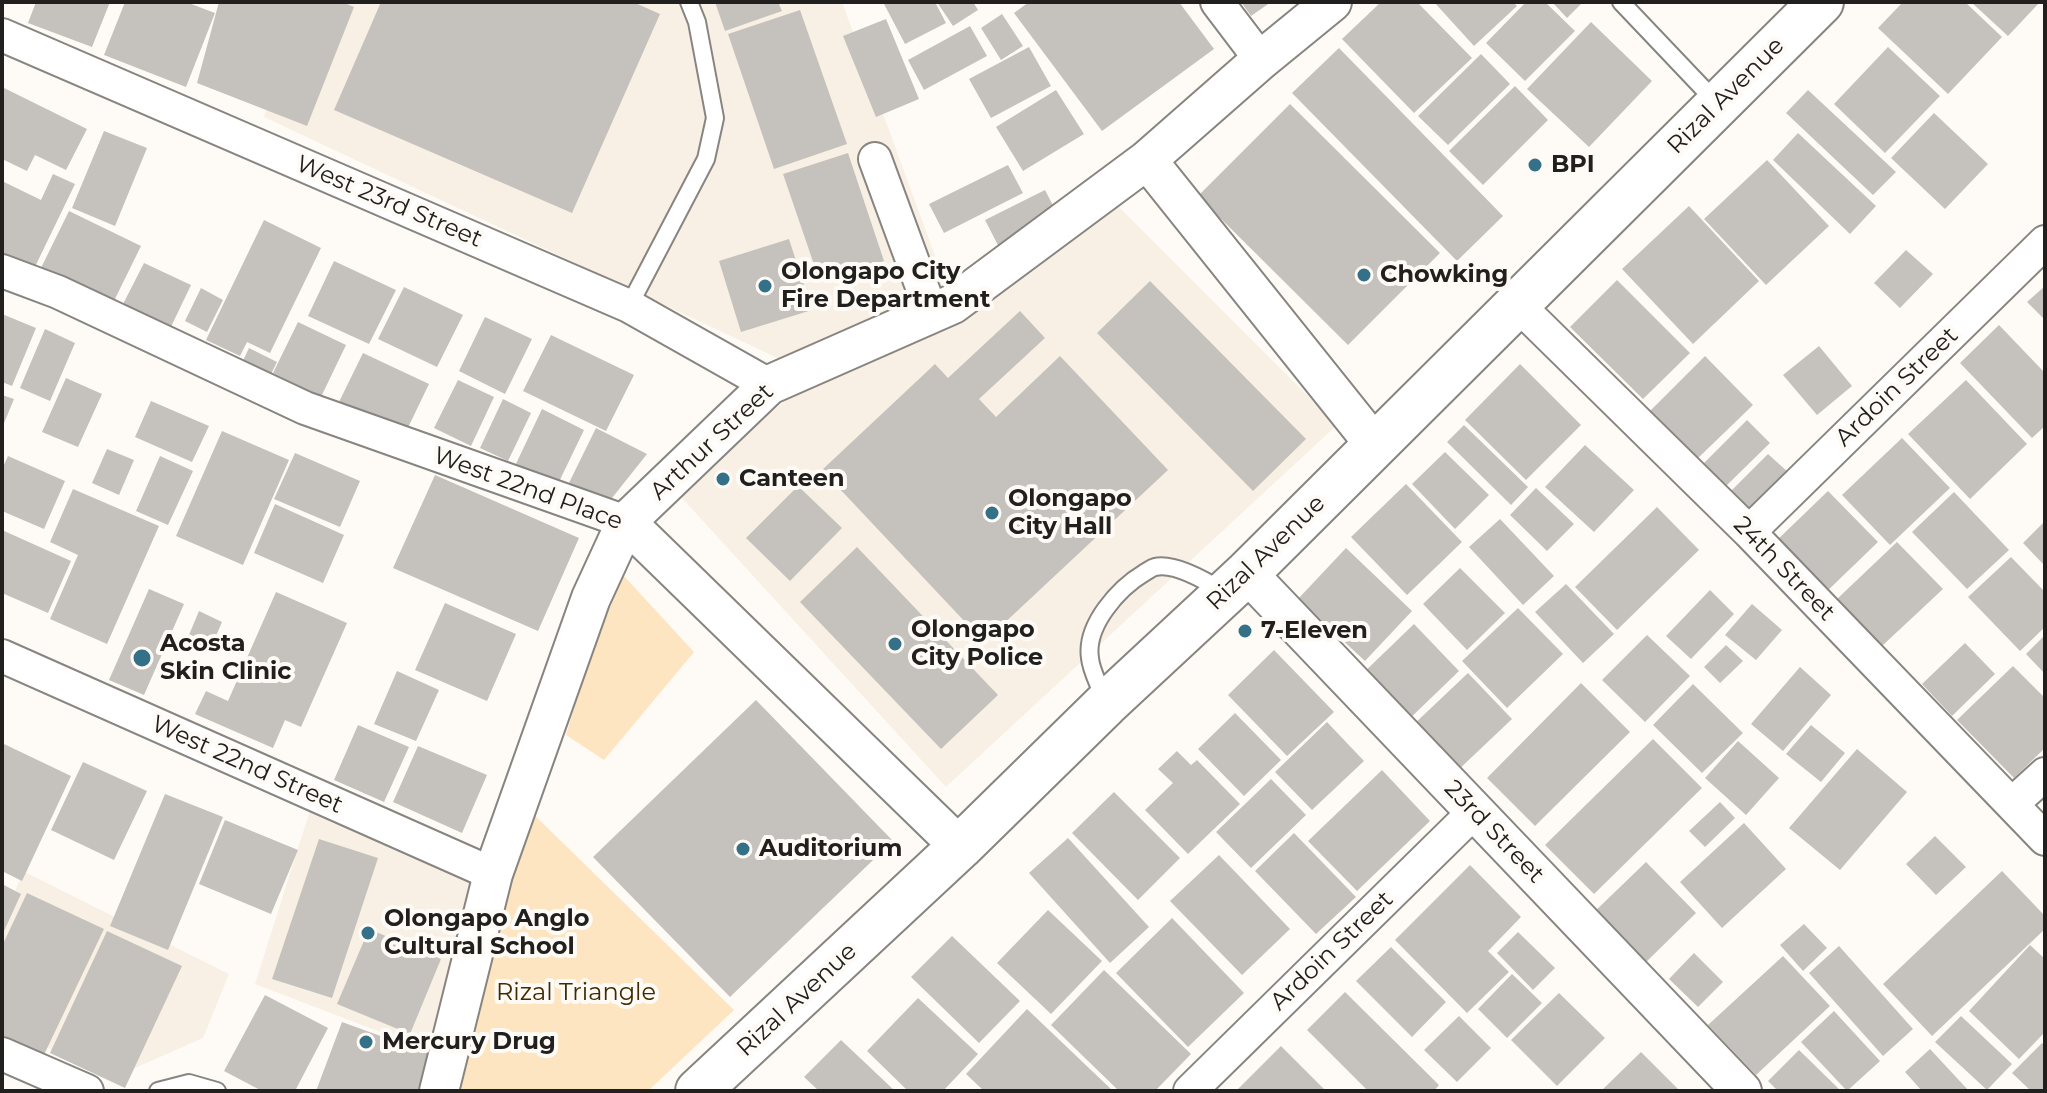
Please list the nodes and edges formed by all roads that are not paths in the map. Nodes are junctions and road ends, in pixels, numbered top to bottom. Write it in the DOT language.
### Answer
graph roads {
  1 [pos="689,2"];
  2 [pos="1217,2"];
  3 [pos="1332,2"];
  4 [pos="1621,2"];
  5 [pos="1821,2"];
  6 [pos="2,35"];
  7 [pos="1261,60"];
  8 [pos="1718,104"];
  9 [pos="875,159"];
  10 [pos="1147,160"];
  11 [pos="2045,242"];
  12 [pos="2,271"];
  13 [pos="1517,304"];
  14 [pos="629,306"];
  15 [pos="932,314"];
  16 [pos="769,385"];
  17 [pos="1375,445"];
  18 [pos="626,522"];
  19 [pos="1749,532"];
  20 [pos="1236,583"];
  21 [pos="2,656"];
  22 [pos="1106,704"];
  23 [pos="2045,774"];
  24 [pos="2012,804"];
  25 [pos="1475,811"];
  26 [pos="2045,839"];
  27 [pos="960,847"];
  28 [pos="493,874"];
  29 [pos="2,1054"];
  30 [pos="1729,1087"];
  31 [pos="87,1091"];
  32 [pos="158,1091"];
  33 [pos="217,1091"];
  34 [pos="439,1091"];
  35 [pos="698,1091"];
  36 [pos="1190,1091"];
  1 -- 14 [label="lane"];
  2 -- 7 [label="street"];
  3 -- 7 [label="street, Arthur Street"];
  4 -- 8 [label="lane"];
  5 -- 8 [label="highway, Rizal Avenue"];
  6 -- 14 [label="street, West 23rd Street"];
  7 -- 10 [label="street, Arthur Street"];
  8 -- 13 [label="highway, Rizal Avenue"];
  9 -- 15 [label="street"];
  10 -- 15 [label="street, Arthur Street"];
  10 -- 17 [label="street"];
  11 -- 19 [label="street, Ardoin Street"];
  12 -- 18 [label="street, West 22nd Place"];
  13 -- 17 [label="highway, Rizal Avenue"];
  13 -- 19 [label="street, 24th Street"];
  14 -- 16 [label="street, West 23rd Street"];
  15 -- 16 [label="street, Arthur Street"];
  16 -- 18 [label="street, Arthur Street"];
  17 -- 20 [label="highway, Rizal Avenue"];
  18 -- 27 [label="street, West 22nd Place"];
  18 -- 28 [label="street, Arthur Street"];
  19 -- 24 [label="street, 24th Street"];
  20 -- 22 [label="highway, Rizal Avenue"];
  20 -- 22 [label="lane"];
  20 -- 25 [label="street, 23rd Street"];
  21 -- 28 [label="street, West 22nd Street"];
  22 -- 27 [label="highway, Rizal Avenue"];
  23 -- 24 [label="street"];
  24 -- 26 [label="street, 24th Street"];
  25 -- 30 [label="street, 23rd Street"];
  25 -- 36 [label="street, Ardoin Street"];
  27 -- 35 [label="highway, Rizal Avenue"];
  28 -- 34 [label="street, Arthur Street"];
  29 -- 31 [label="street"];
  32 -- 33 [label="lane"];
}
